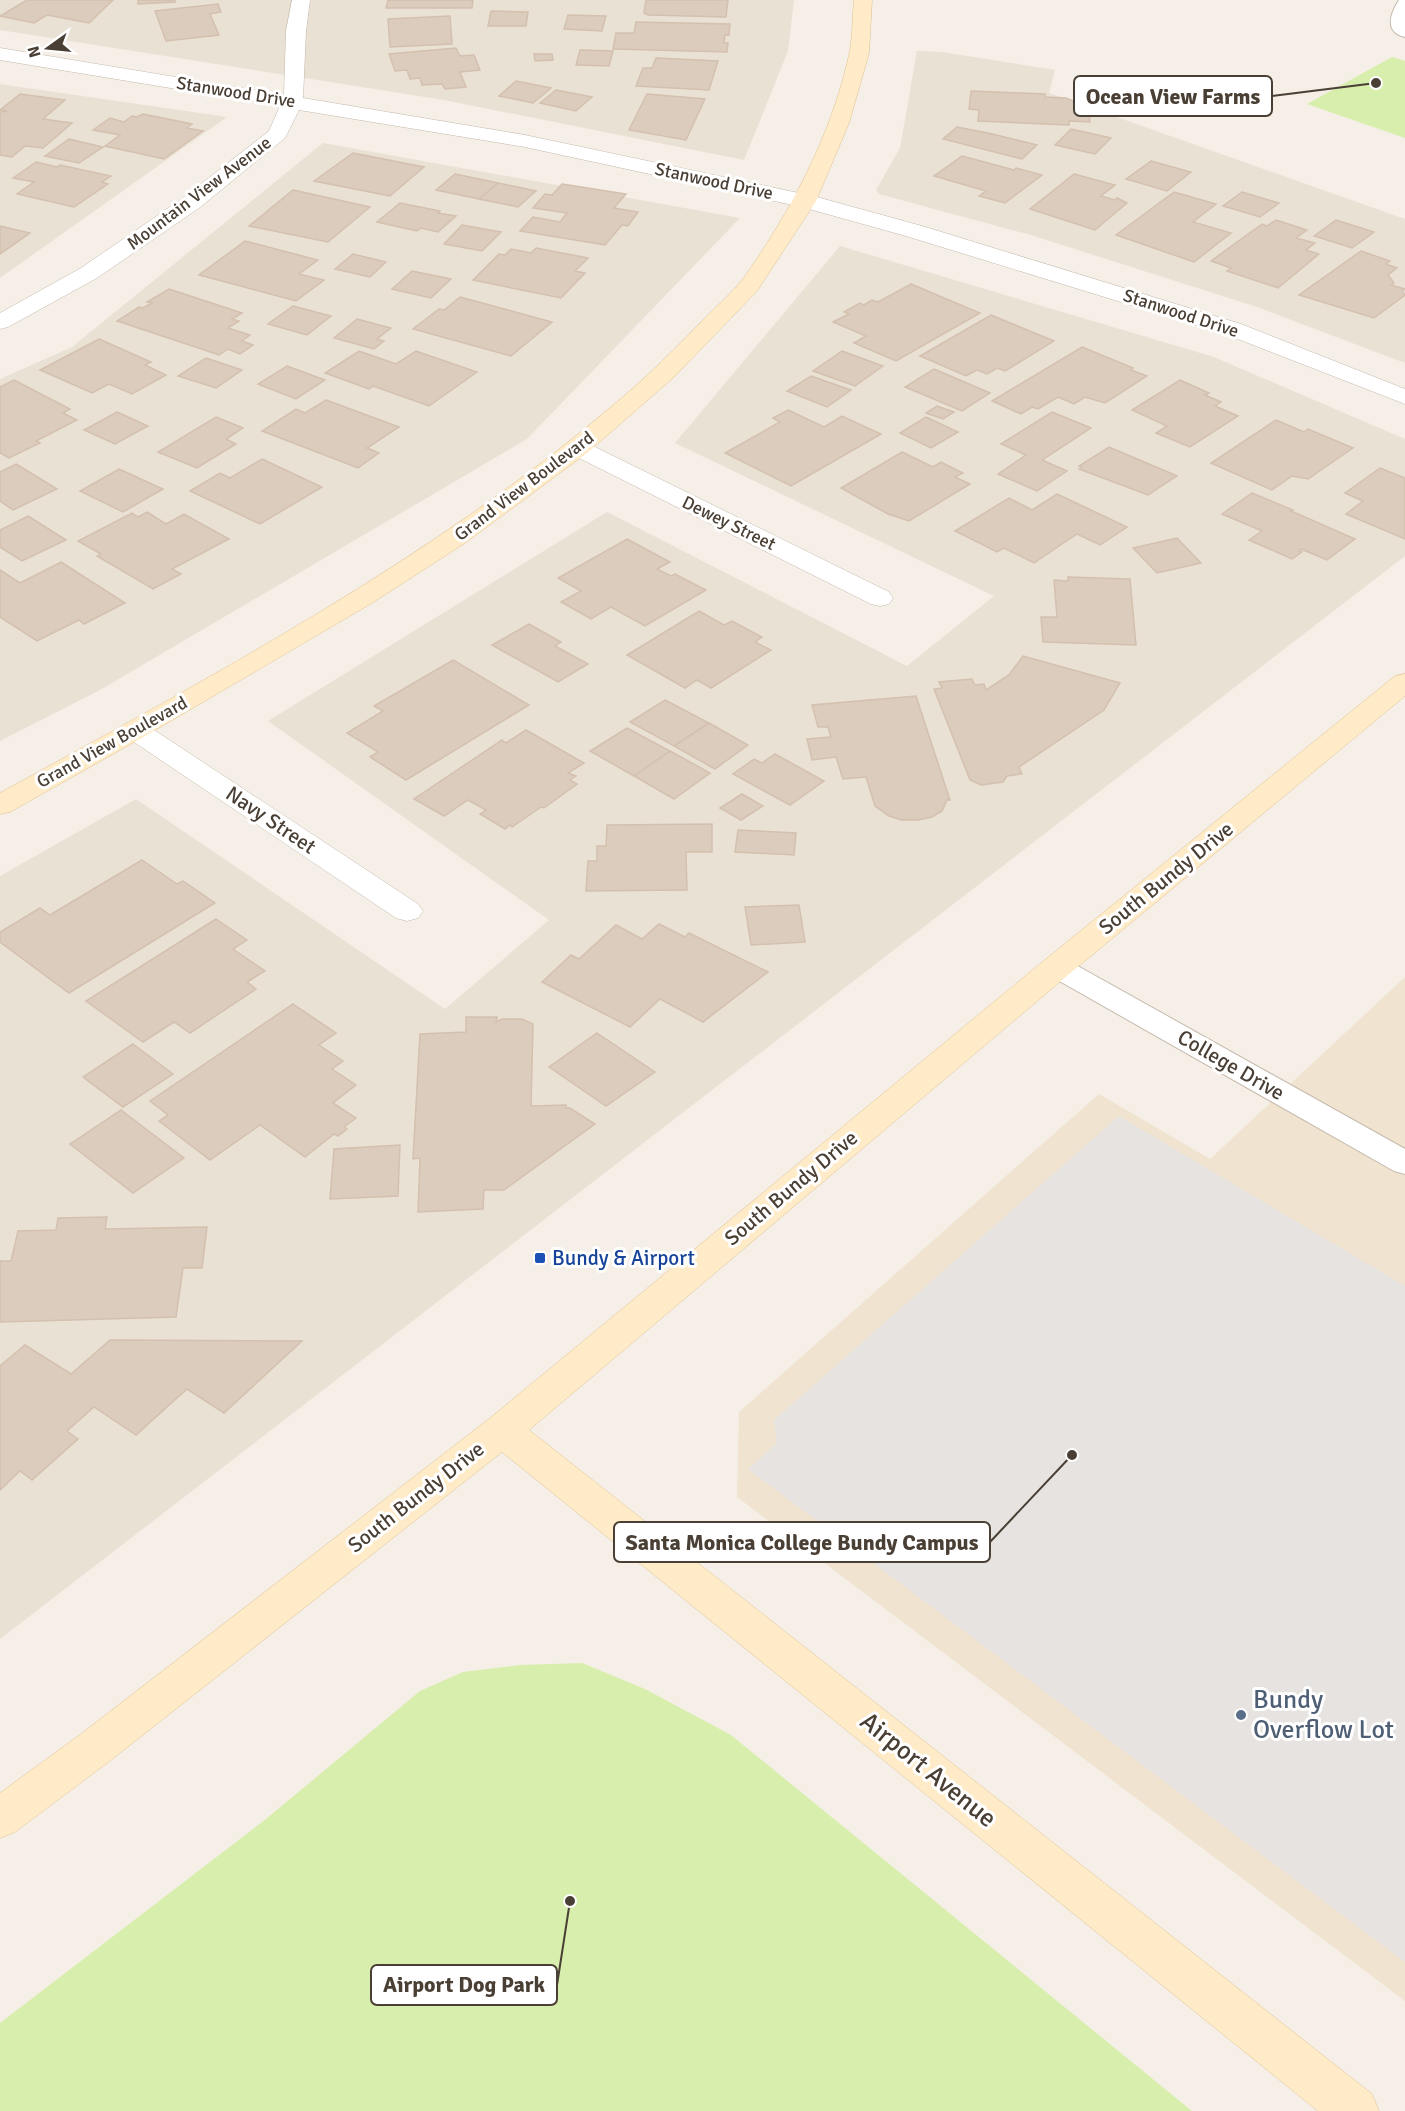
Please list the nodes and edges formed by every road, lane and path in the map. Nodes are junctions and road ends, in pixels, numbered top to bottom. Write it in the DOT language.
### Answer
graph roads {
  1 [pos="301,0"];
  2 [pos="863,0"];
  3 [pos="1405,3"];
  4 [pos="1405,32"];
  5 [pos="0,54"];
  6 [pos="293,101"];
  7 [pos="805,201"];
  8 [pos="0,322"];
  9 [pos="1405,397"];
  10 [pos="578,448"];
  11 [pos="880,598"];
  12 [pos="1405,682"];
  13 [pos="135,730"];
  14 [pos="0,805"];
  15 [pos="406,911"];
  16 [pos="1057,967"];
  17 [pos="1405,1163"];
  18 [pos="502,1430"];
  19 [pos="0,1818"];
  20 [pos="1355,2111"];
  1 -- 6 [label="street, Mountain View Avenue"];
  2 -- 7 [label="street, Grand View Boulevard"];
  3 -- 4 [label="lane"];
  5 -- 6 [label="street, Stanwood Drive"];
  6 -- 7 [label="street, Stanwood Drive"];
  6 -- 8 [label="street, Mountain View Avenue"];
  7 -- 9 [label="street, Stanwood Drive"];
  7 -- 10 [label="street, Grand View Boulevard"];
  10 -- 11 [label="street, Dewey Street"];
  10 -- 13 [label="street, Grand View Boulevard"];
  12 -- 16 [label="street, South Bundy Drive"];
  13 -- 14 [label="street, Grand View Boulevard"];
  13 -- 15 [label="street, Navy Street"];
  16 -- 17 [label="lane, College Drive"];
  16 -- 18 [label="street, South Bundy Drive"];
  18 -- 19 [label="street, South Bundy Drive"];
  18 -- 20 [label="street, Airport Avenue"];
}
